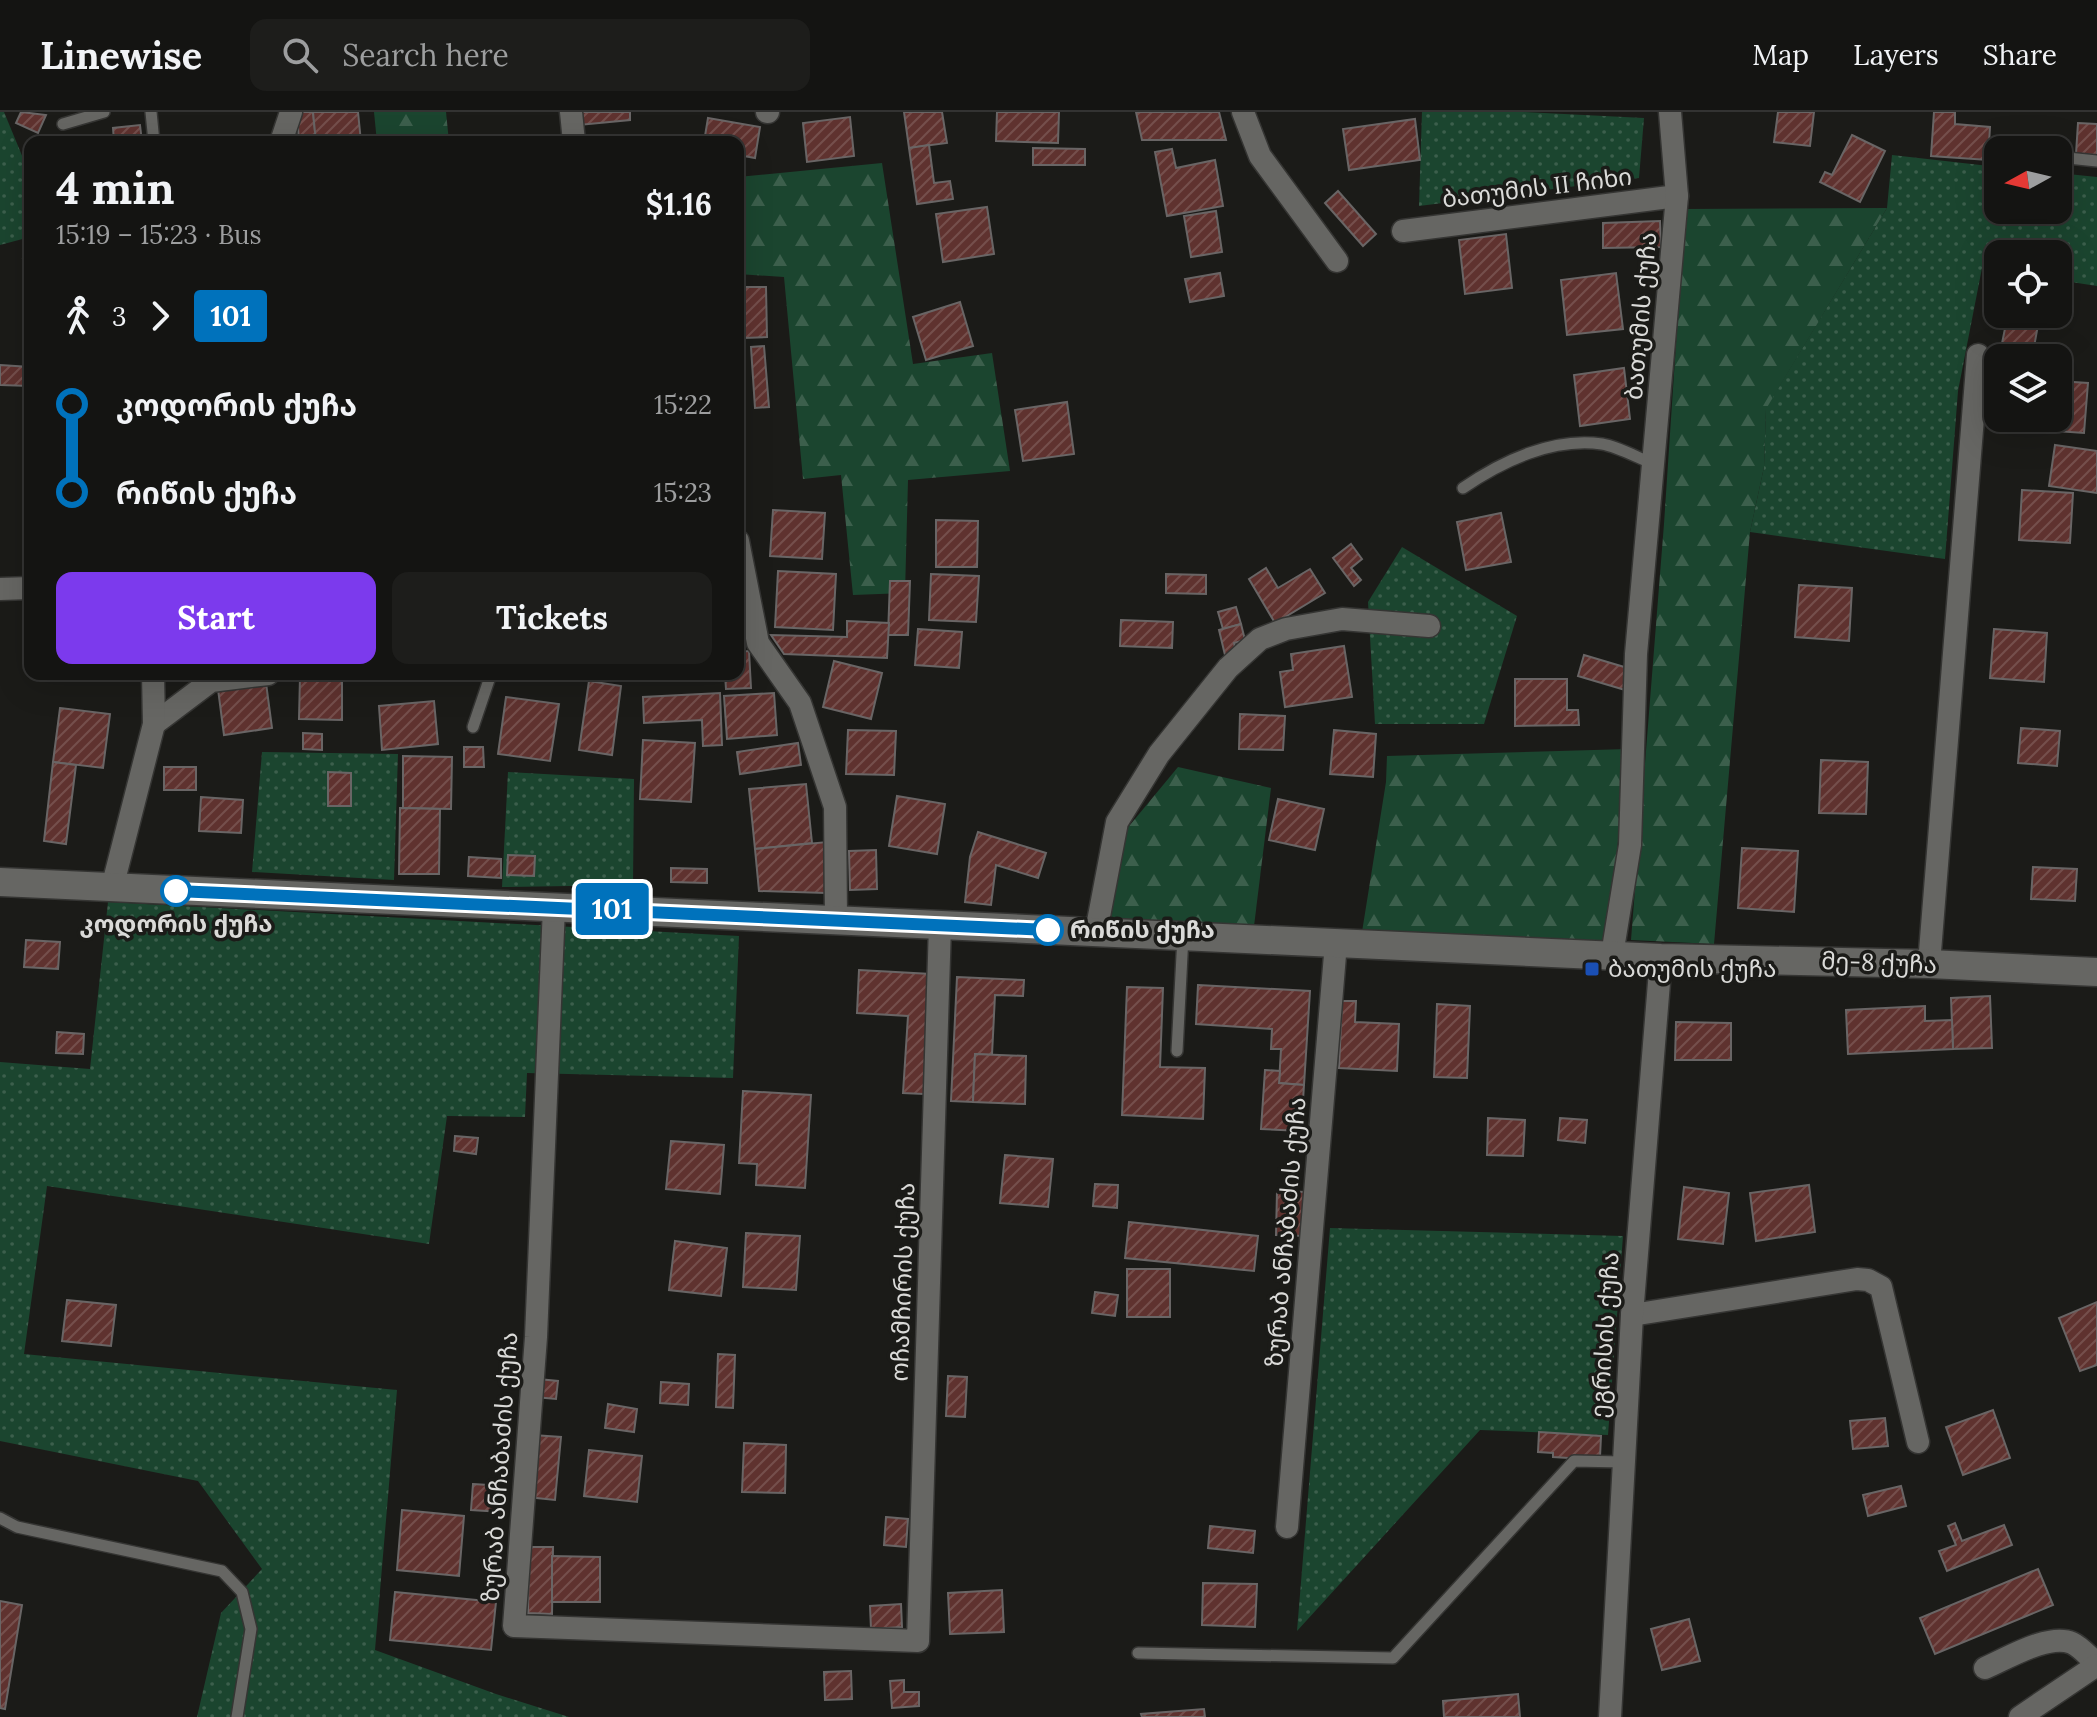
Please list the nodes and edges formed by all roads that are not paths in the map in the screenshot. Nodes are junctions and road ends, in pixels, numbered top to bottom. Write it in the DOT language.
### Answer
graph roads {
  1 [pos="104,112"];
  2 [pos="151,112"];
  3 [pos="291,112"];
  4 [pos="571,112"];
  5 [pos="1243,112"];
  6 [pos="1670,112"];
  7 [pos="63,124"];
  8 [pos="153,136"];
  9 [pos="283,136"];
  10 [pos="573,136"];
  11 [pos="2072,158"];
  12 [pos="2097,161"];
  13 [pos="1677,196"];
  14 [pos="1403,231"];
  15 [pos="1337,261"];
  16 [pos="1978,355"];
  17 [pos="1655,464"];
  18 [pos="1463,488"];
  19 [pos="744,572"];
  20 [pos="24,588"];
  21 [pos="0,589"];
  22 [pos="1429,626"];
  23 [pos="153,680"];
  24 [pos="219,680"];
  25 [pos="489,680"];
  26 [pos="154,724"];
  27 [pos="473,727"];
  28 [pos="0,882"];
  29 [pos="112,888"];
  30 [pos="554,907"];
  31 [pos="836,919"];
  32 [pos="940,925"];
  33 [pos="1096,932"];
  34 [pos="1183,936"];
  35 [pos="1336,943"];
  36 [pos="1612,955"];
  37 [pos="1661,958"];
  38 [pos="1929,964"];
  39 [pos="2097,972"];
  40 [pos="1177,1051"];
  41 [pos="1632,1315"];
  42 [pos="1918,1442"];
  43 [pos="1623,1462"];
  44 [pos="0,1518"];
  45 [pos="1287,1527"];
  46 [pos="918,1641"];
  47 [pos="1138,1653"];
  48 [pos="2097,1665"];
  49 [pos="1985,1668"];
  50 [pos="237,1717"];
  51 [pos="1610,1717"];
  52 [pos="2020,1717"];
  1 -- 7 [label="lane"];
  2 -- 8 [label="lane"];
  3 -- 9 [label="street"];
  4 -- 10 [label="street"];
  5 -- 15 [label="street"];
  6 -- 13 [label="street, ბათუმის ქუჩა"];
  11 -- 12 [label="lane"];
  13 -- 14 [label="street, ბათუმის II ჩიხი"];
  13 -- 17 [label="street, ბათუმის ქუჩა"];
  16 -- 38 [label="street"];
  17 -- 18 [label="lane"];
  17 -- 36 [label="street, ბათუმის ქუჩა"];
  19 -- 31 [label="street"];
  20 -- 21 [label="street"];
  22 -- 33 [label="street"];
  23 -- 26 [label="street"];
  24 -- 26 [label="street"];
  25 -- 27 [label="lane"];
  26 -- 29 [label="street"];
  28 -- 29 [label="street, მე-8 ქუჩა"];
  29 -- 30 [label="street, მე-8 ქუჩა"];
  30 -- 31 [label="street, მე-8 ქუჩა"];
  30 -- 46 [label="street, ზურაბ ანჩაბაძის ქუჩა"];
  31 -- 32 [label="street, მე-8 ქუჩა"];
  32 -- 33 [label="street, მე-8 ქუჩა"];
  32 -- 46 [label="street, ოჩამჩირის ქუჩა"];
  33 -- 34 [label="street, მე-8 ქუჩა"];
  34 -- 35 [label="street, მე-8 ქუჩა"];
  34 -- 40 [label="lane"];
  35 -- 36 [label="street, მე-8 ქუჩა"];
  35 -- 45 [label="street, ზურაბ ანჩაბაძის ქუჩა"];
  36 -- 37 [label="street, მე-8 ქუჩა"];
  37 -- 38 [label="street, მე-8 ქუჩა"];
  37 -- 41 [label="street, ეგრისის ქუჩა"];
  38 -- 39 [label="street, მე-8 ქუჩა"];
  41 -- 42 [label="street"];
  41 -- 43 [label="street, ეგრისის ქუჩა"];
  43 -- 47 [label="lane"];
  43 -- 51 [label="street, ეგრისის ქუჩა"];
  44 -- 50 [label="lane"];
  48 -- 49 [label="street"];
  48 -- 52 [label="street"];
}
